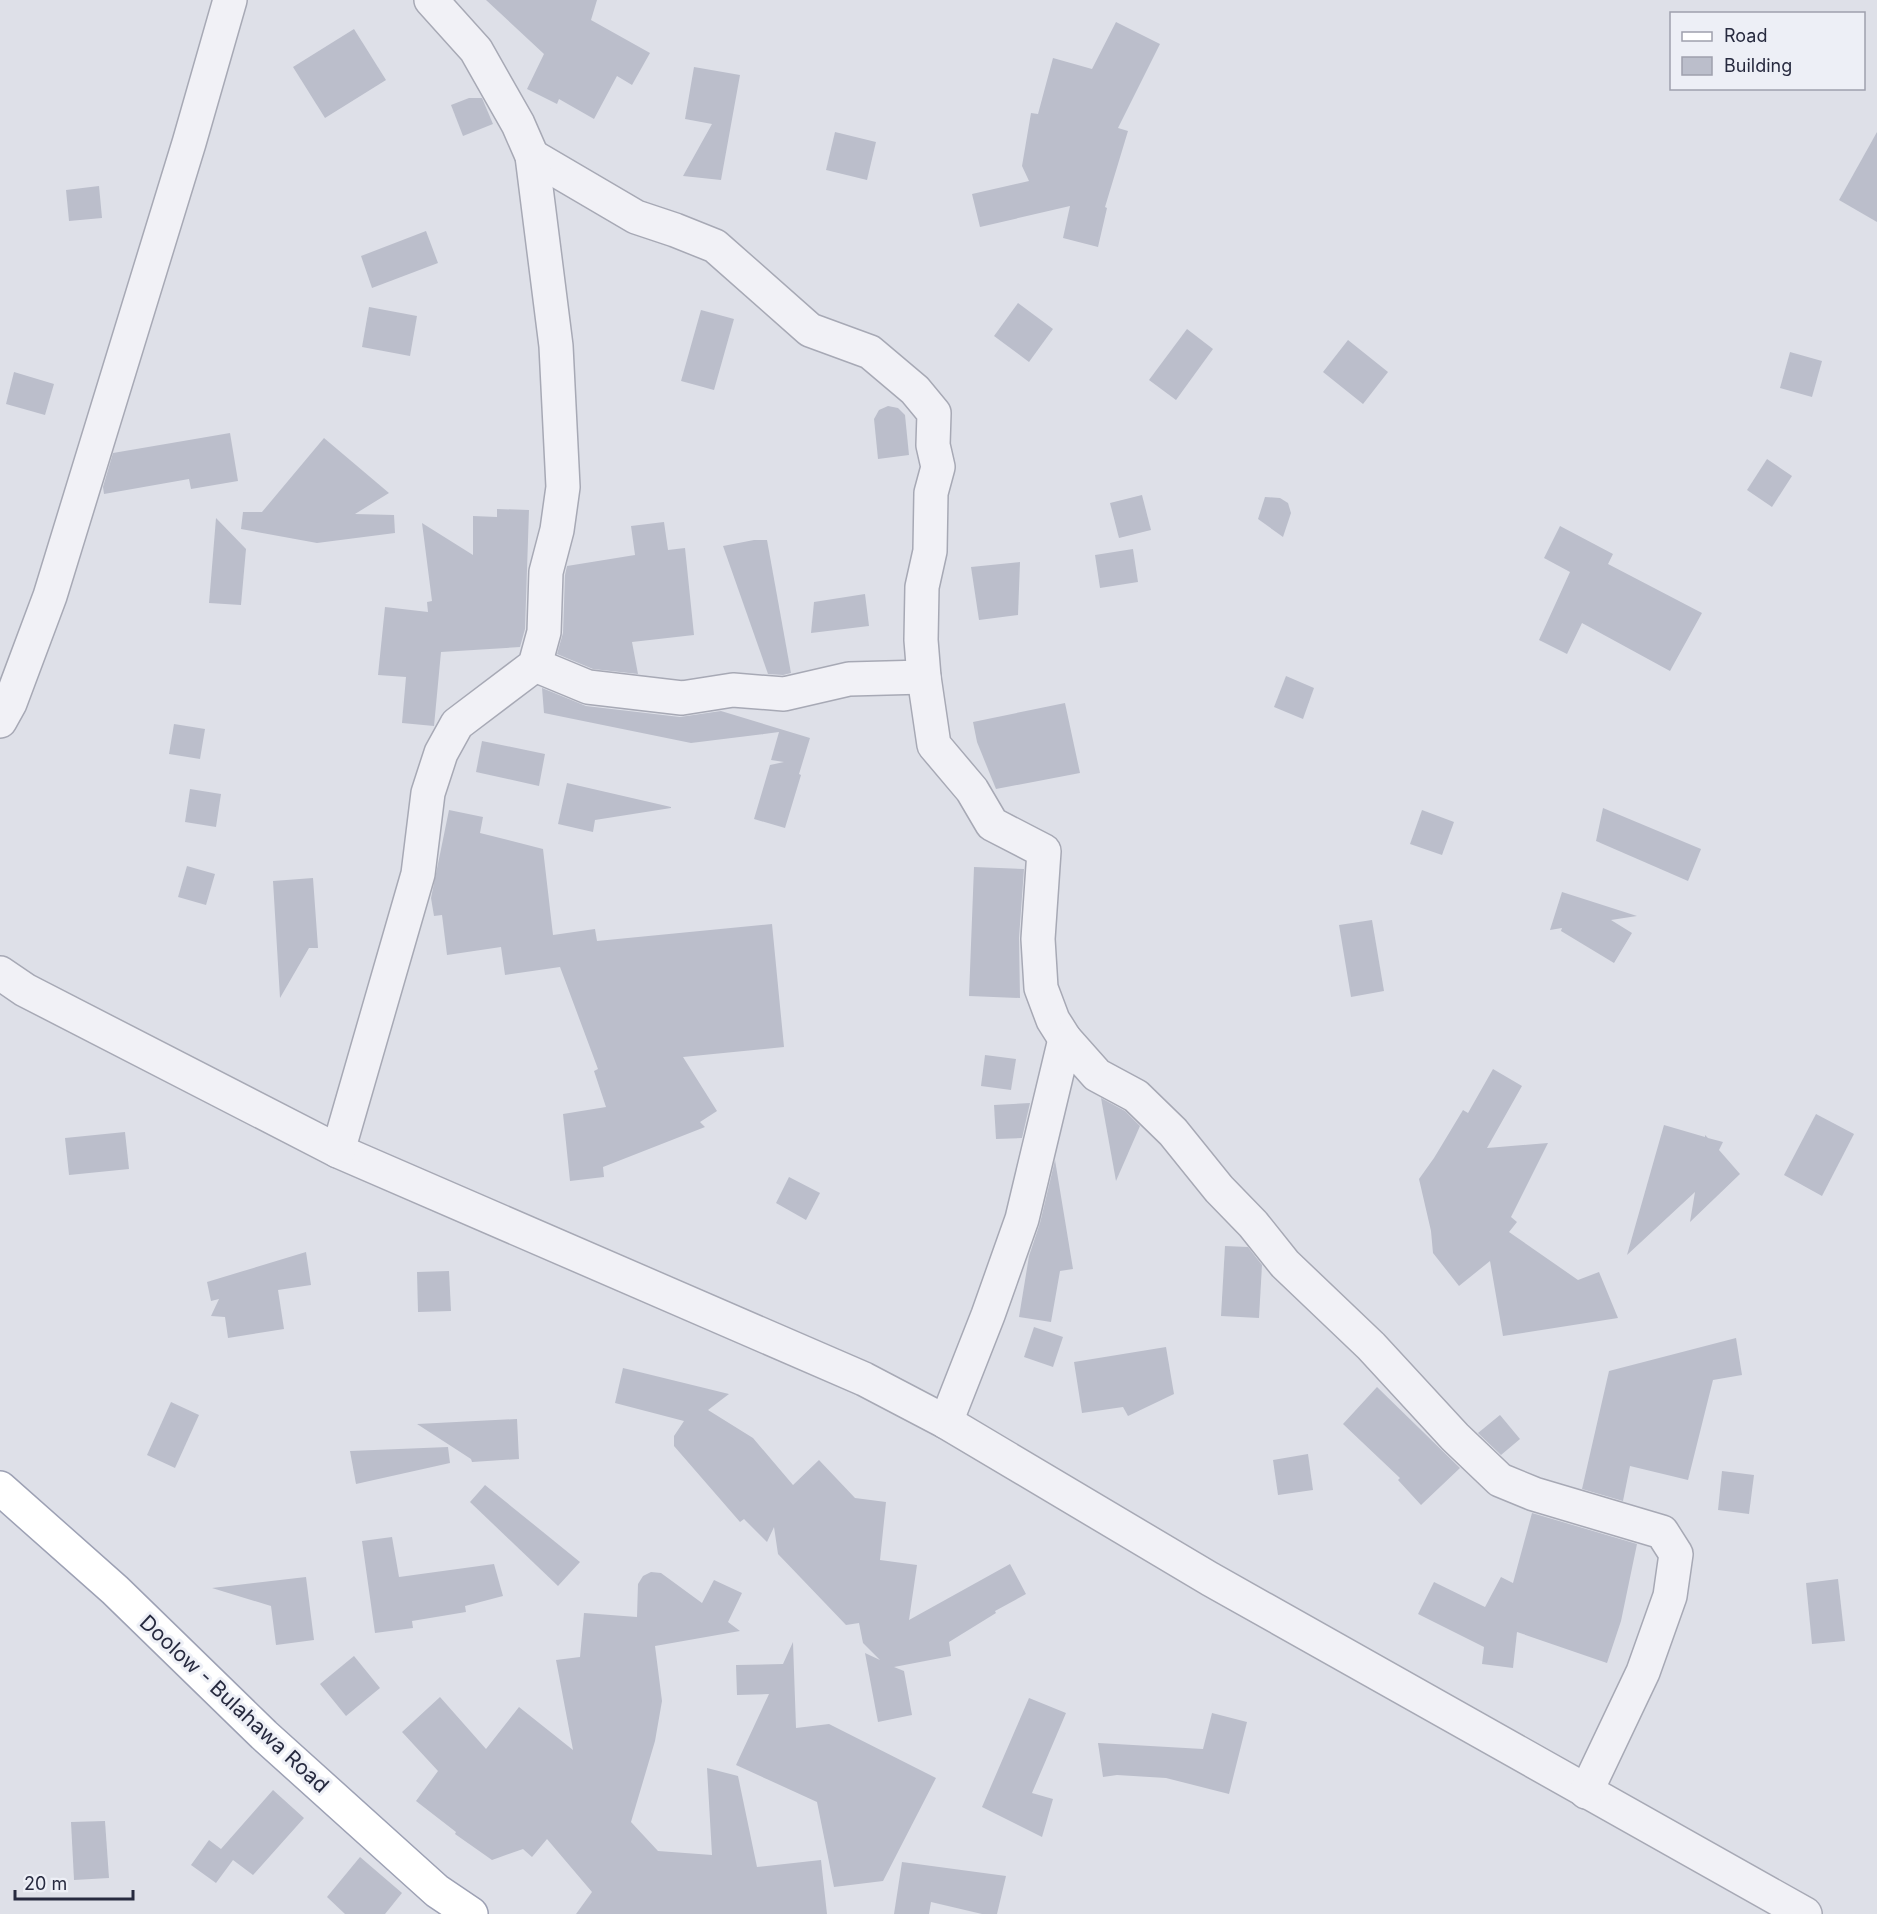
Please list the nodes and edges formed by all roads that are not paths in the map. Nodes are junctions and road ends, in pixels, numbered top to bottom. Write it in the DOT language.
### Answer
graph roads {
  1 [pos="230,0"];
  2 [pos="431,0"];
  3 [pos="532,156"];
  4 [pos="535,665"];
  5 [pos="924,676"];
  6 [pos="0,721"];
  7 [pos="0,973"];
  8 [pos="1065,1039"];
  9 [pos="338,1150"];
  10 [pos="946,1422"];
  11 [pos="0,1488"];
  12 [pos="1586,1792"];
  13 [pos="471,1914"];
  14 [pos="1805,1914"];
  1 -- 6 [label="street"];
  2 -- 3 [label="street"];
  3 -- 4 [label="street"];
  3 -- 5 [label="street"];
  4 -- 5 [label="street"];
  4 -- 9 [label="street"];
  5 -- 8 [label="street"];
  7 -- 9 [label="street"];
  8 -- 10 [label="street"];
  8 -- 12 [label="street"];
  9 -- 10 [label="street"];
  10 -- 12 [label="street"];
  11 -- 13 [label="main road, Doolow - Bulahawa Road"];
  12 -- 14 [label="street"];
}
